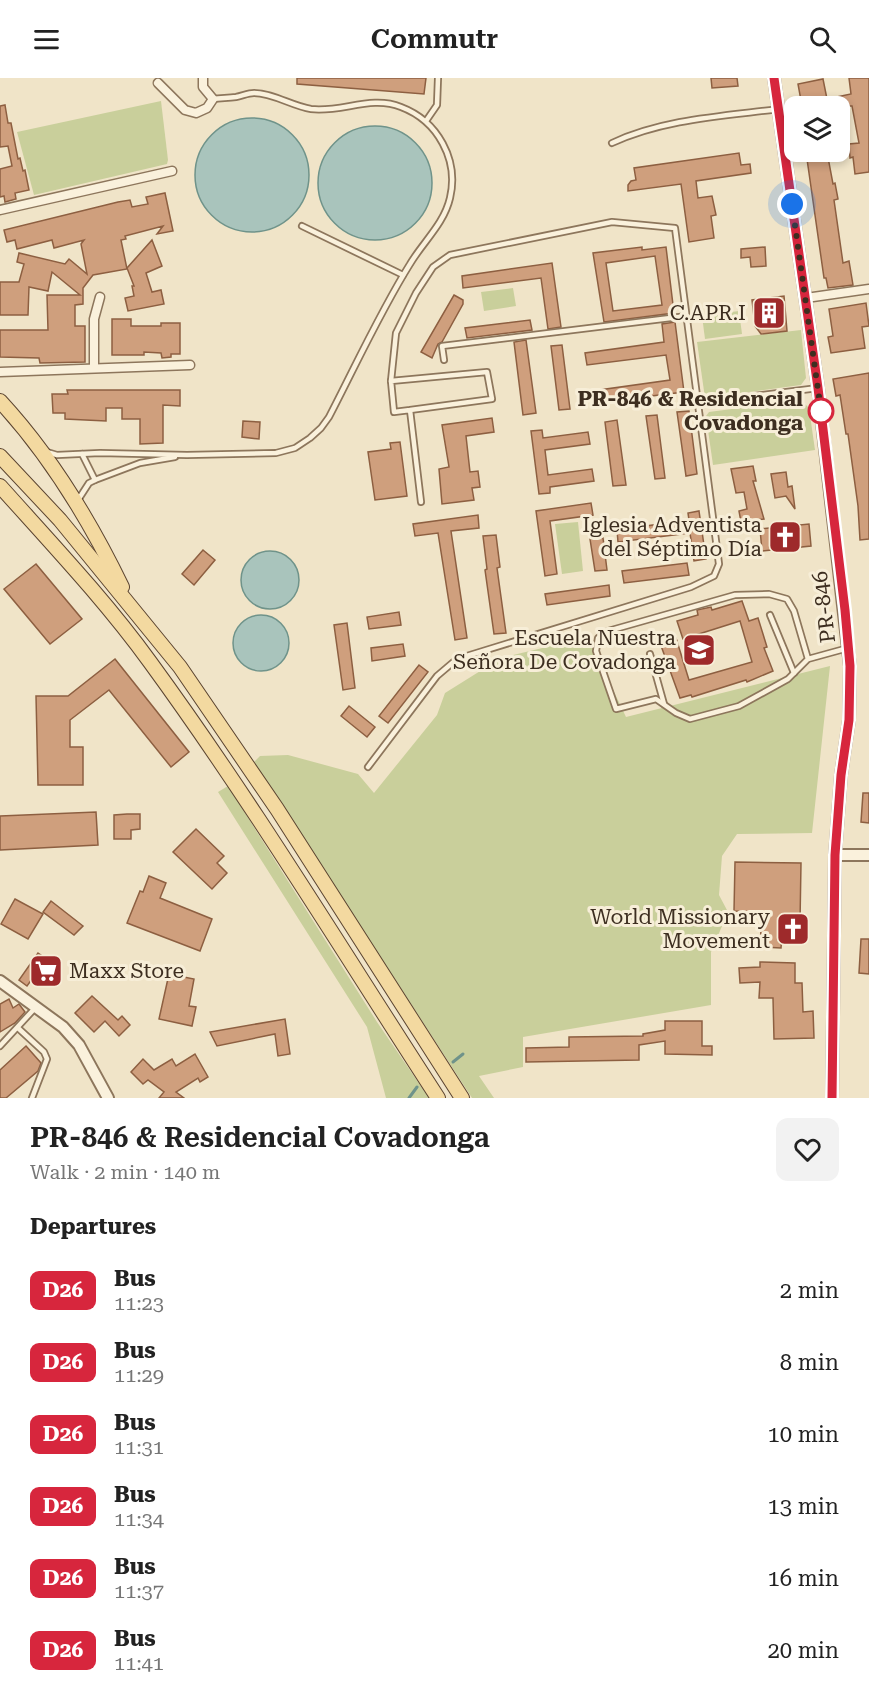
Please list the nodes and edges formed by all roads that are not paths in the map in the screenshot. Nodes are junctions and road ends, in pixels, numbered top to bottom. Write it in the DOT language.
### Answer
graph roads {
  1 [pos="203,78"];
  2 [pos="438,78"];
  3 [pos="774,78"];
  4 [pos="158,83"];
  5 [pos="213,99"];
  6 [pos="779,109"];
  7 [pos="426,121"];
  8 [pos="612,143"];
  9 [pos="172,171"];
  10 [pos="0,210"];
  11 [pos="302,226"];
  12 [pos="403,275"];
  13 [pos="869,290"];
  14 [pos="100,297"];
  15 [pos="806,298"];
  16 [pos="687,316"];
  17 [pos="444,360"];
  18 [pos="190,365"];
  19 [pos="94,368"];
  20 [pos="0,372"];
  21 [pos="391,381"];
  22 [pos="818,388"];
  23 [pos="0,401"];
  24 [pos="699,403"];
  25 [pos="410,410"];
  26 [pos="41,451"];
  27 [pos="82,454"];
  28 [pos="187,455"];
  29 [pos="0,456"];
  30 [pos="95,480"];
  31 [pos="0,486"];
  32 [pos="421,502"];
  33 [pos="76,505"];
  34 [pos="132,608"];
  35 [pos="770,615"];
  36 [pos="848,648"];
  37 [pos="650,654"];
  38 [pos="808,659"];
  39 [pos="794,673"];
  40 [pos="663,704"];
  41 [pos="368,767"];
  42 [pos="835,855"];
  43 [pos="869,855"];
  44 [pos="0,981"];
  45 [pos="36,1007"];
  46 [pos="18,1028"];
  47 [pos="0,1046"];
  48 [pos="35,1091"];
  49 [pos="27,1098"];
  50 [pos="32,1098"];
  51 [pos="108,1098"];
  52 [pos="438,1098"];
  53 [pos="462,1098"];
  54 [pos="832,1098"];
  1 -- 5 [label="street"];
  2 -- 7 [label="lane"];
  3 -- 6 [label="street, PR-846 / PR-846"];
  4 -- 5 [label="street"];
  5 -- 7 [label="lane"];
  6 -- 8 [label="lane"];
  6 -- 15 [label="street, PR-846 / PR-846"];
  7 -- 12 [label="lane"];
  9 -- 10 [label="street"];
  11 -- 12 [label="lane"];
  12 -- 28 [label="lane"];
  13 -- 15 [label="street"];
  14 -- 19 [label="street"];
  15 -- 22 [label="street, PR-846 / PR-846"];
  16 -- 17 [label="lane"];
  16 -- 21 [label="lane"];
  16 -- 24 [label="lane"];
  18 -- 19 [label="street"];
  19 -- 20 [label="street"];
  21 -- 25 [label="lane"];
  21 -- 25 [label="lane"];
  22 -- 24 [label="lane"];
  22 -- 36 [label="street, PR-846 / PR-846"];
  23 -- 26 [label="main road"];
  24 -- 41 [label="lane"];
  25 -- 32 [label="lane"];
  26 -- 27 [label="lane"];
  26 -- 33 [label="main road"];
  27 -- 28 [label="lane"];
  27 -- 30 [label="lane"];
  28 -- 30 [label="lane"];
  29 -- 34 [label="main road"];
  30 -- 33 [label="lane"];
  31 -- 52 [label="main road"];
  33 -- 34 [label="main road"];
  34 -- 53 [label="main road"];
  35 -- 39 [label="lane"];
  36 -- 38 [label="lane"];
  36 -- 42 [label="street, PR-846 / PR-846"];
  37 -- 40 [label="lane"];
  38 -- 39 [label="lane"];
  38 -- 40 [label="lane"];
  39 -- 40 [label="lane"];
  42 -- 43 [label="street"];
  42 -- 54 [label="street, PR-846 / PR-846"];
  44 -- 45 [label="street"];
  45 -- 46 [label="lane"];
  45 -- 51 [label="street"];
  46 -- 47 [label="lane"];
  46 -- 48 [label="lane"];
  48 -- 49 [label="lane"];
  48 -- 50 [label="lane"];
}
